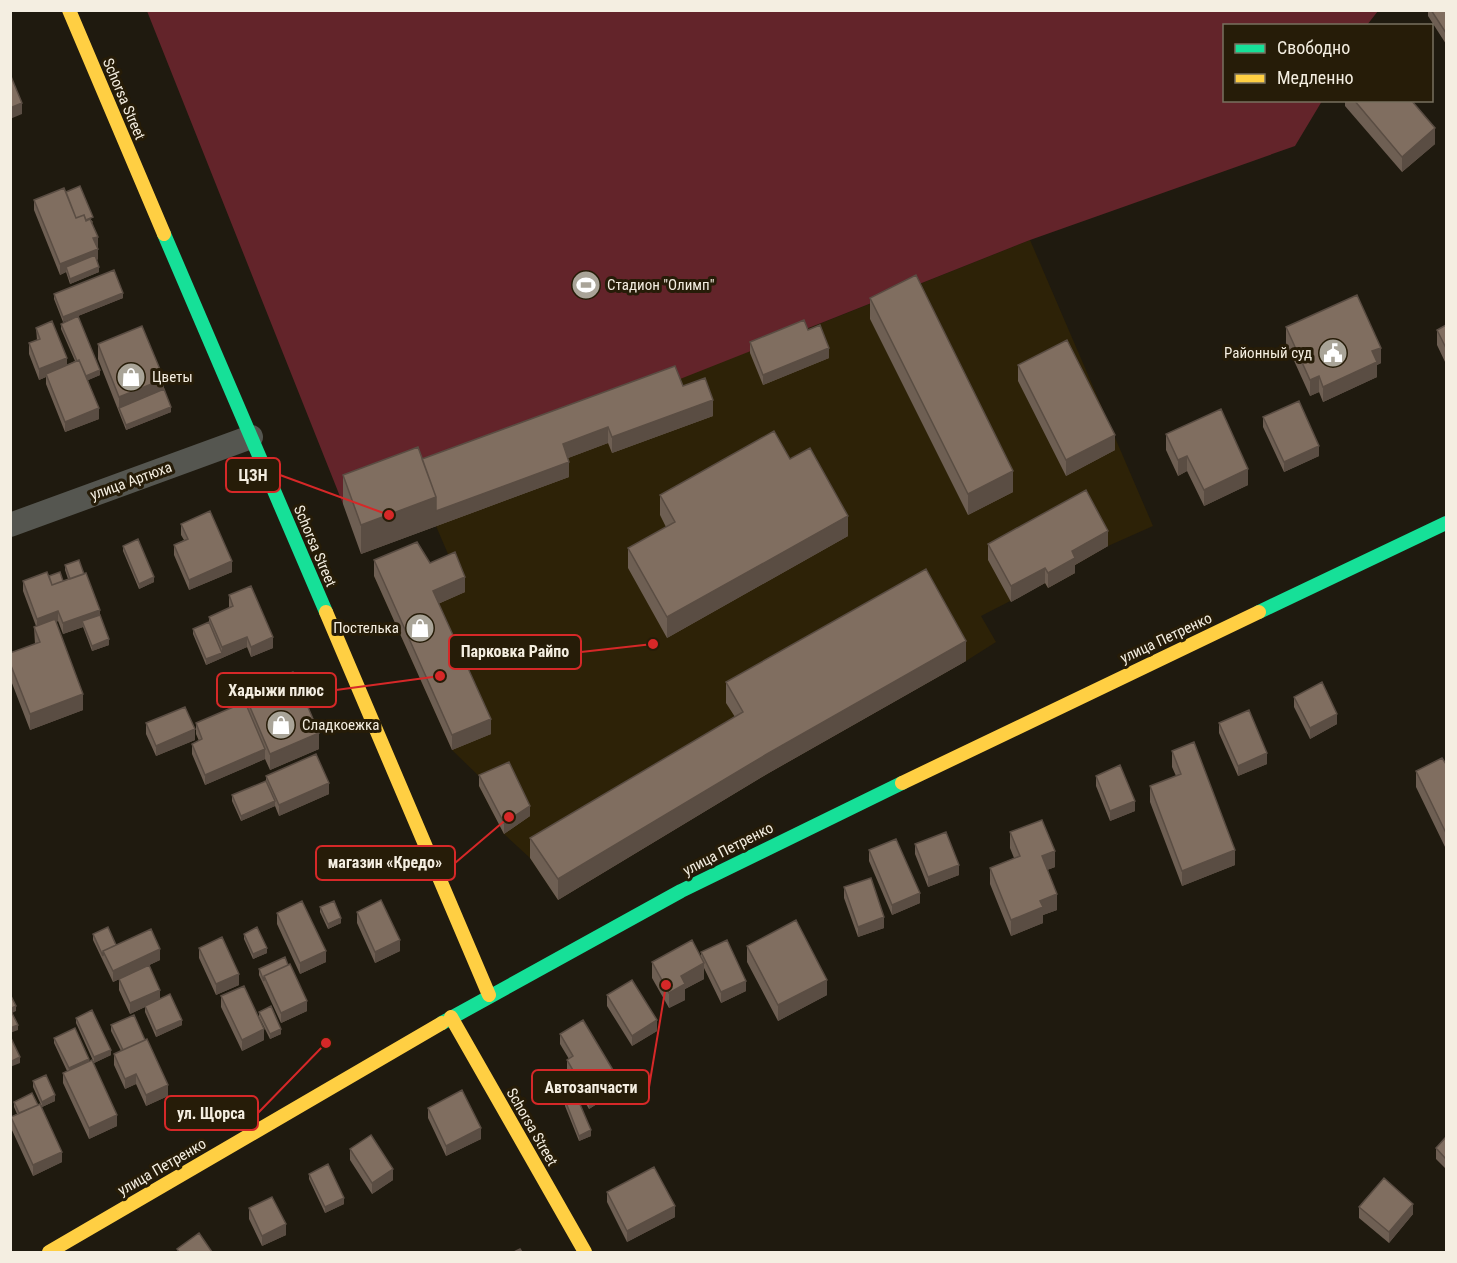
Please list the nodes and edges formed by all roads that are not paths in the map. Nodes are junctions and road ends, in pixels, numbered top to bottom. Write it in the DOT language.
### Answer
graph roads {
  1 [pos="69,10"];
  2 [pos="251,437"];
  3 [pos="1446,523"];
  4 [pos="10,525"];
  5 [pos="489,995"];
  6 [pos="451,1017"];
  7 [pos="49,1252"];
  8 [pos="585,1252"];
  1 -- 2 [label="main road, Schorsa Street"];
  2 -- 4 [label="street, улица Артюха"];
  2 -- 5 [label="main road, Schorsa Street"];
  3 -- 5 [label="main road, улица Петренко"];
  5 -- 6 [label="main road, улица Петренко"];
  6 -- 7 [label="main road, улица Петренко"];
  6 -- 8 [label="main road, Schorsa Street"];
}
